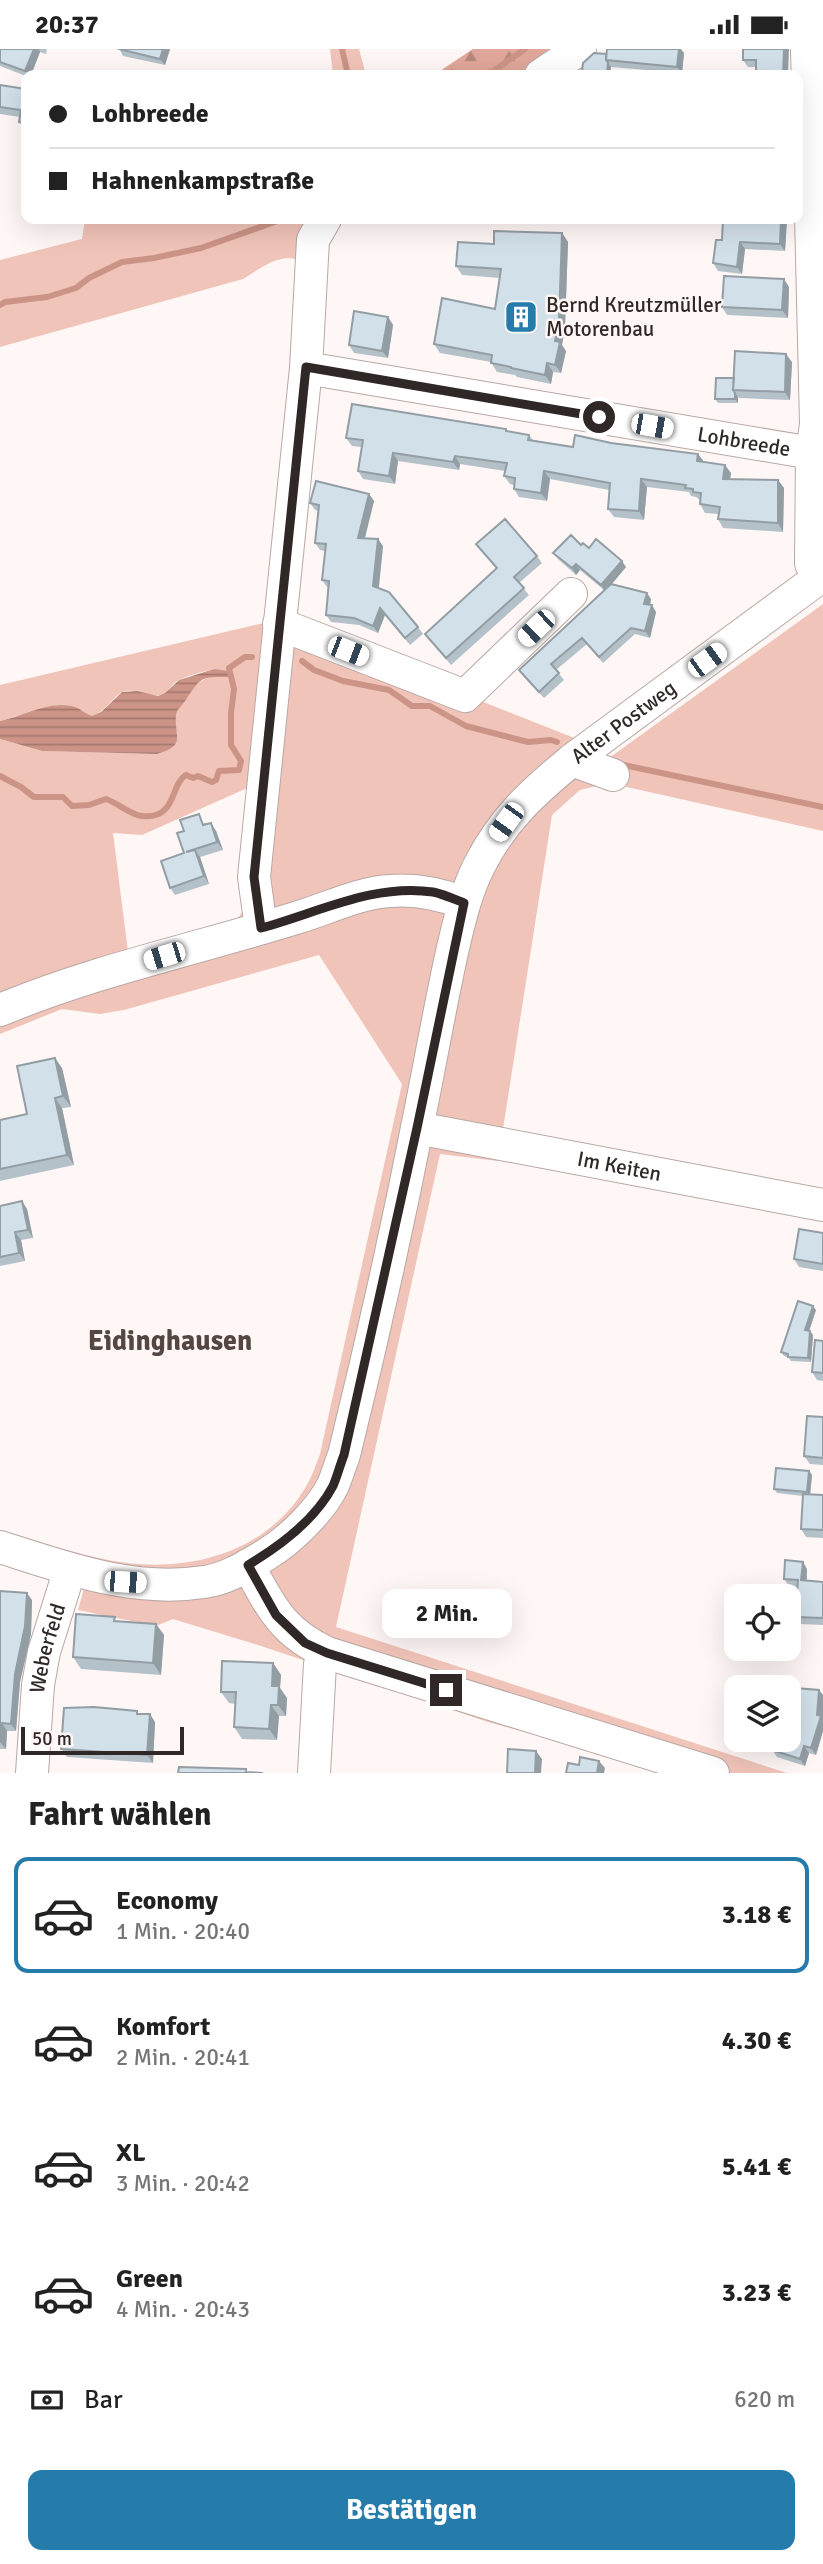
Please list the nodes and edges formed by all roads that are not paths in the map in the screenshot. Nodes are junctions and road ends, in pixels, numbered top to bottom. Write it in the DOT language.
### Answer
graph roads {
  1 [pos="580,49"];
  2 [pos="807,49"];
  3 [pos="548,70"];
  4 [pos="322,224"];
  5 [pos="306,367"];
  6 [pos="812,453"];
  7 [pos="821,576"];
  8 [pos="571,594"];
  9 [pos="279,624"];
  10 [pos="572,760"];
  11 [pos="613,775"];
  12 [pos="464,903"];
  13 [pos="261,928"];
  14 [pos="0,1010"];
  15 [pos="417,1128"];
  16 [pos="823,1205"];
  17 [pos="0,1547"];
  18 [pos="248,1565"];
  19 [pos="71,1569"];
  20 [pos="327,1653"];
  21 [pos="32,1773"];
  22 [pos="314,1773"];
  23 [pos="713,1773"];
  1 -- 3 [label="street"];
  2 -- 6 [label="street"];
  4 -- 5 [label="street"];
  5 -- 6 [label="street, Lohbreede"];
  5 -- 9 [label="street"];
  6 -- 7 [label="street"];
  7 -- 10 [label="street, Alter Postweg"];
  8 -- 9 [label="street"];
  9 -- 13 [label="street"];
  10 -- 11 [label="street"];
  10 -- 12 [label="street, Alter Postweg"];
  12 -- 13 [label="street"];
  12 -- 15 [label="street, Alter Postweg"];
  13 -- 14 [label="street"];
  15 -- 16 [label="street, Im Keiten"];
  15 -- 18 [label="street, Alter Postweg"];
  17 -- 19 [label="street, Alter Postweg"];
  18 -- 19 [label="street, Alter Postweg"];
  18 -- 20 [label="street"];
  19 -- 21 [label="street, Weberfeld"];
  20 -- 22 [label="street"];
  20 -- 23 [label="street"];
}
